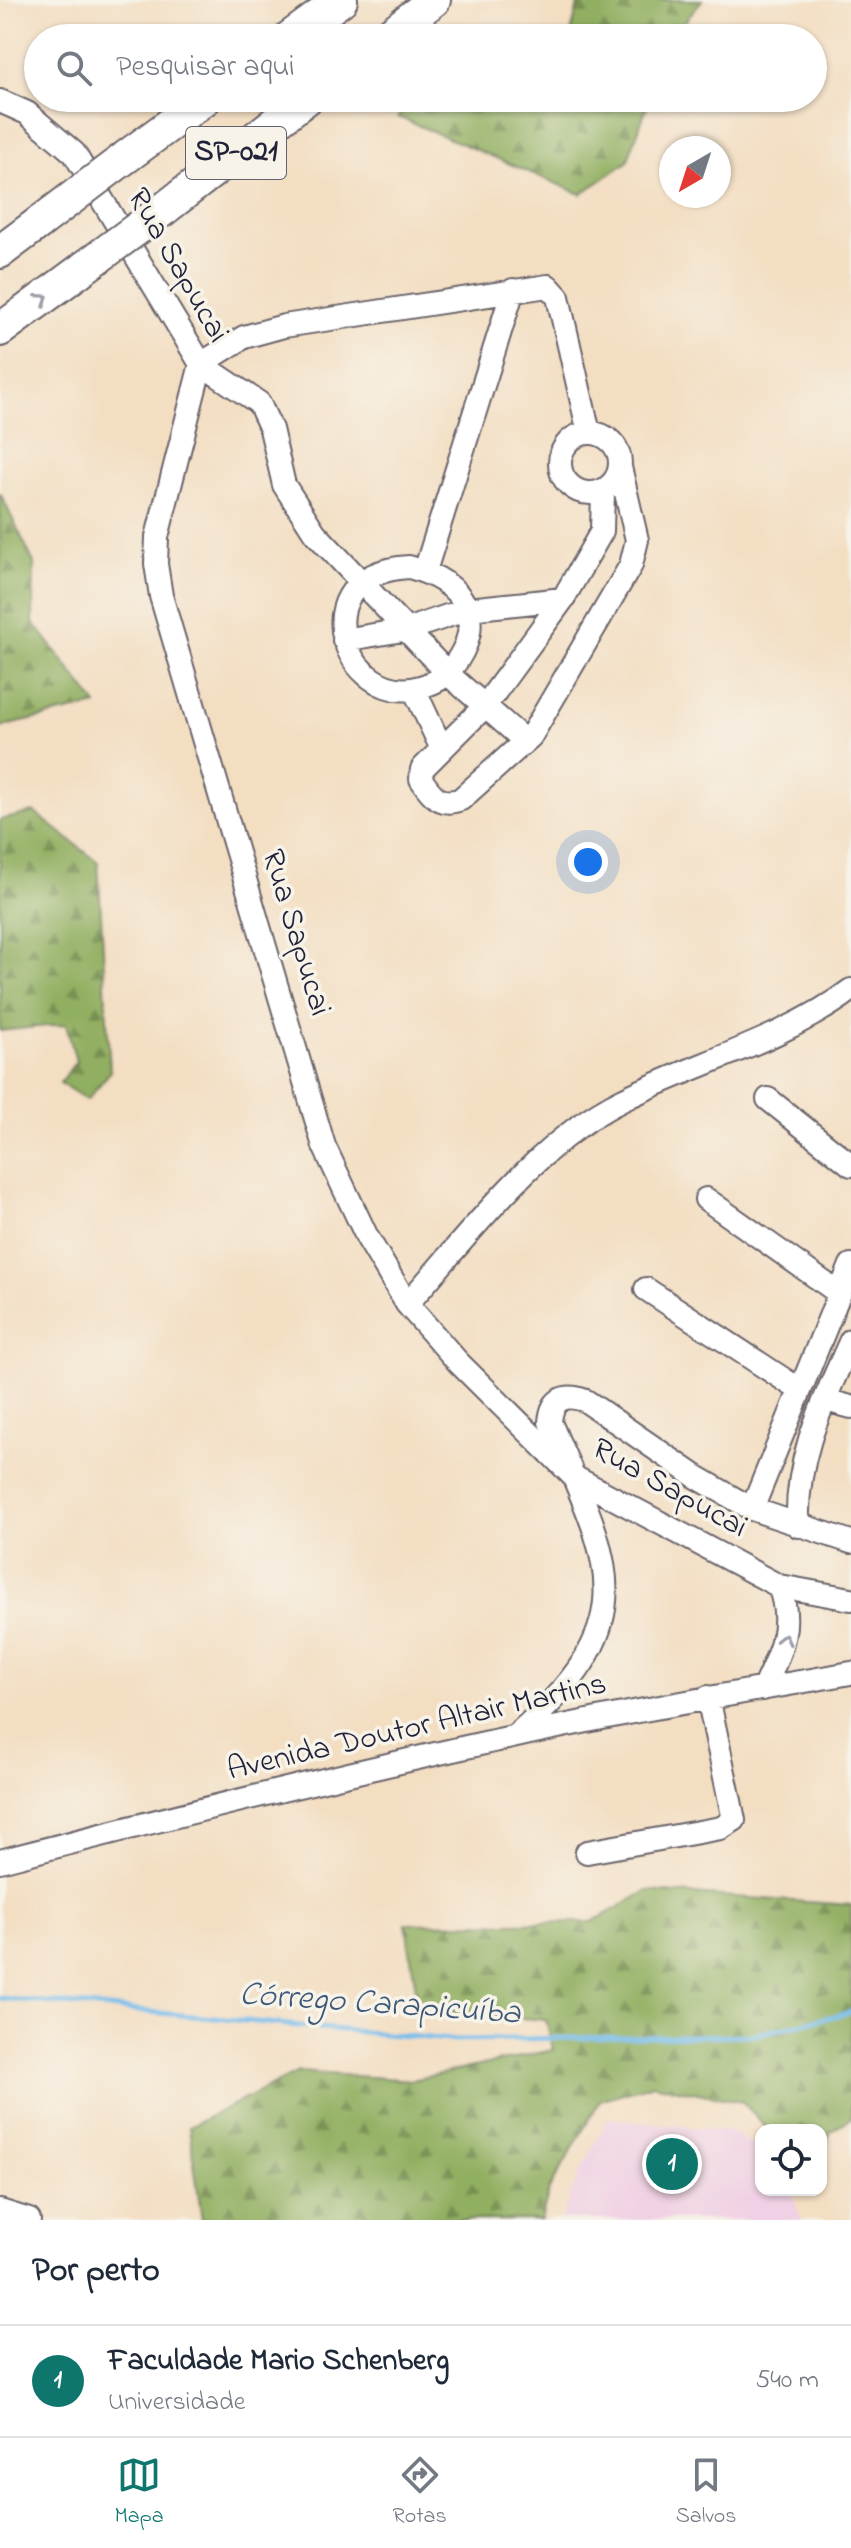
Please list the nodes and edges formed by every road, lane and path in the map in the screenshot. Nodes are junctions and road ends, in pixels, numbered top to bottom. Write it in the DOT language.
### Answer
graph roads {
  1 [pos="341,0"];
  2 [pos="434,0"];
  3 [pos="308,24"];
  4 [pos="403,24"];
  5 [pos="0,101"];
  6 [pos="24,112"];
  7 [pos="25,112"];
  8 [pos="187,112"];
  9 [pos="289,112"];
  10 [pos="0,252"];
  11 [pos="513,290"];
  12 [pos="0,330"];
  13 [pos="201,364"];
  14 [pos="589,433"];
  15 [pos="620,467"];
  16 [pos="603,491"];
  17 [pos="425,571"];
  18 [pos="360,581"];
  19 [pos="563,599"];
  20 [pos="468,609"];
  21 [pos="409,629"];
  22 [pos="344,640"];
  23 [pos="448,674"];
  24 [pos="414,689"];
  25 [pos="485,706"];
  26 [pos="525,741"];
  27 [pos="441,747"];
  28 [pos="851,990"];
  29 [pos="768,1099"];
  30 [pos="851,1165"];
  31 [pos="706,1199"];
  32 [pos="851,1265"];
  33 [pos="646,1289"];
  34 [pos="840,1294"];
  35 [pos="407,1304"];
  36 [pos="851,1340"];
  37 [pos="800,1390"];
  38 [pos="825,1400"];
  39 [pos="851,1407"];
  40 [pos="574,1477"];
  41 [pos="752,1509"];
  42 [pos="798,1526"];
  43 [pos="851,1542"];
  44 [pos="779,1586"];
  45 [pos="851,1599"];
  46 [pos="851,1673"];
  47 [pos="763,1689"];
  48 [pos="708,1697"];
  49 [pos="514,1736"];
  50 [pos="587,1852"];
  51 [pos="0,1861"];
  52 [pos="0,2211"];
  53 [pos="29,2220"];
  1 -- 3 [label="highway"];
  2 -- 4 [label="highway"];
  5 -- 6 [label="street, Rua Sapucai"];
  7 -- 13 [label="street, Rua Sapucai"];
  8 -- 10 [label="highway, SP-021, bridge"];
  12 -- 9 [label="highway, SP-021, one-way, bridge"];
  11 -- 13 [label="street"];
  11 -- 14 [label="street"];
  11 -- 17 [label="street"];
  13 -- 18 [label="street"];
  13 -- 35 [label="street, Rua Sapucai"];
  14 -- 15 [label="street"];
  14 -- 16 [label="street"];
  15 -- 16 [label="street"];
  15 -- 26 [label="street"];
  16 -- 19 [label="street"];
  17 -- 18 [label="street"];
  17 -- 20 [label="street"];
  18 -- 21 [label="street"];
  18 -- 22 [label="street"];
  19 -- 20 [label="street"];
  19 -- 25 [label="street"];
  20 -- 21 [label="street"];
  20 -- 23 [label="street"];
  21 -- 22 [label="street"];
  21 -- 23 [label="street"];
  22 -- 24 [label="street"];
  23 -- 24 [label="street"];
  23 -- 25 [label="street"];
  24 -- 27 [label="street"];
  25 -- 26 [label="street"];
  25 -- 27 [label="street"];
  26 -- 27 [label="street"];
  28 -- 35 [label="street"];
  29 -- 30 [label="street"];
  31 -- 34 [label="street"];
  32 -- 34 [label="street"];
  33 -- 37 [label="street"];
  34 -- 37 [label="street"];
  35 -- 40 [label="street, Rua Sapucai"];
  36 -- 38 [label="street"];
  37 -- 41 [label="street"];
  38 -- 39 [label="street"];
  38 -- 42 [label="street"];
  40 -- 41 [label="street"];
  40 -- 44 [label="street, Rua Sapucai"];
  40 -- 49 [label="street"];
  41 -- 42 [label="street"];
  42 -- 43 [label="street"];
  44 -- 45 [label="street, Rua Sapucai"];
  47 -- 44 [label="street, one-way"];
  46 -- 47 [label="street, Avenida Doutor Altair Martins"];
  47 -- 48 [label="street, Avenida Doutor Altair Martins"];
  48 -- 49 [label="street, Avenida Doutor Altair Martins"];
  48 -- 50 [label="street"];
  49 -- 51 [label="street, Avenida Doutor Altair Martins"];
  52 -- 53 [label="street"];
}
